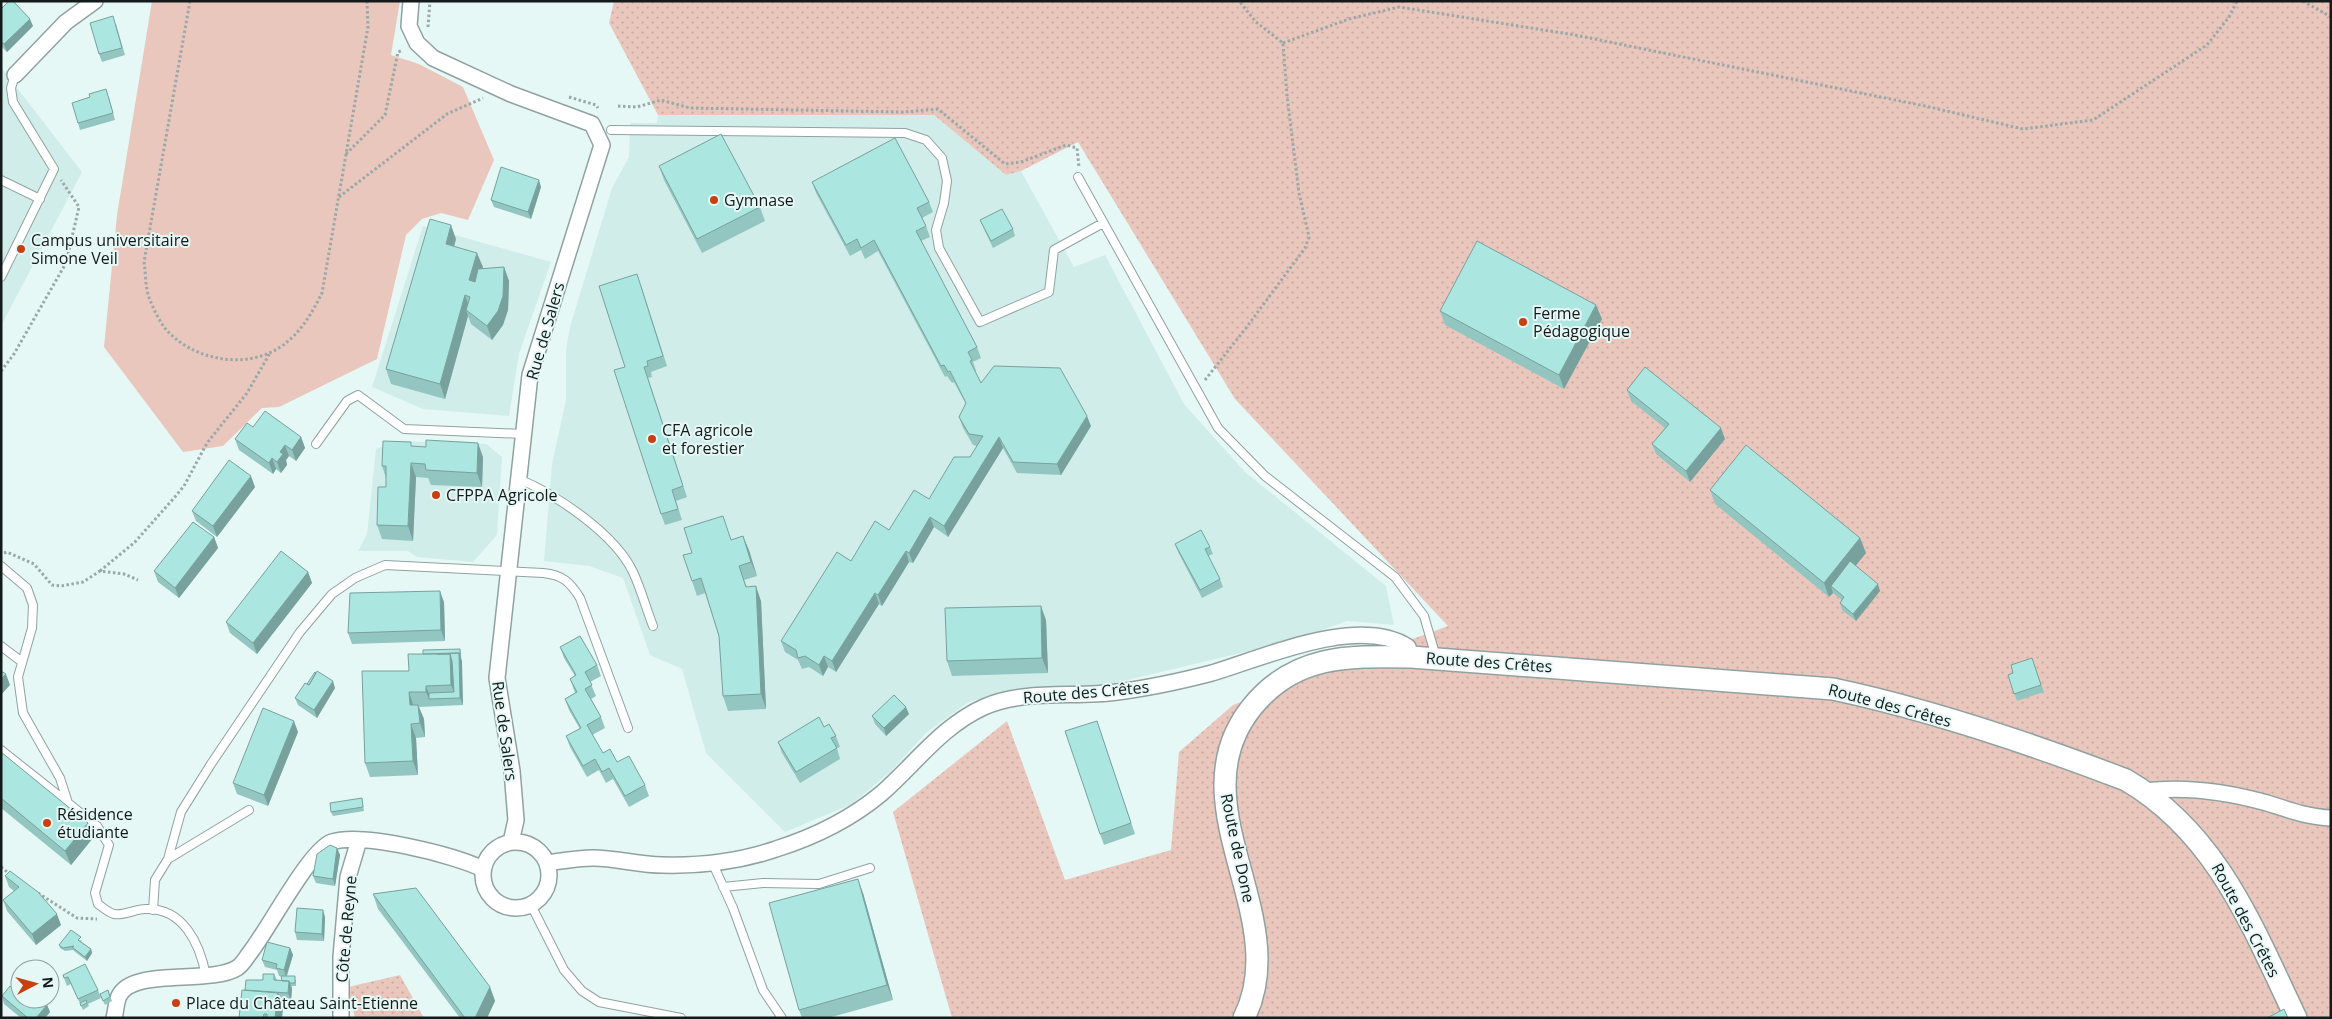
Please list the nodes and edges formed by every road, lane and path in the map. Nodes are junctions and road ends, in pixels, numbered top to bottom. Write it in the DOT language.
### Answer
graph roads {
  1 [pos="95,1"];
  2 [pos="190,1"];
  3 [pos="367,1"];
  4 [pos="411,1"];
  5 [pos="430,1"];
  6 [pos="1240,1"];
  7 [pos="2236,1"];
  8 [pos="2303,1"];
  9 [pos="2331,16"];
  10 [pos="433,36"];
  11 [pos="418,43"];
  12 [pos="1283,43"];
  13 [pos="15,75"];
  14 [pos="502,90"];
  15 [pos="563,94"];
  16 [pos="594,128"];
  17 [pos="611,130"];
  18 [pos="346,154"];
  19 [pos="54,169"];
  20 [pos="1078,178"];
  21 [pos="1,180"];
  22 [pos="338,196"];
  23 [pos="40,199"];
  24 [pos="1103,223"];
  25 [pos="1,277"];
  26 [pos="271,352"];
  27 [pos="1,371"];
  28 [pos="1196,390"];
  29 [pos="524,434"];
  30 [pos="316,444"];
  31 [pos="519,479"];
  32 [pos="1,555"];
  33 [pos="1,566"];
  34 [pos="100,571"];
  35 [pos="509,571"];
  36 [pos="138,580"];
  37 [pos="653,626"];
  38 [pos="1,646"];
  39 [pos="1411,656"];
  40 [pos="1437,660"];
  41 [pos="22,662"];
  42 [pos="628,728"];
  43 [pos="1,750"];
  44 [pos="2144,791"];
  45 [pos="69,804"];
  46 [pos="249,810"];
  47 [pos="2331,818"];
  48 [pos="359,840"];
  49 [pos="511,842"];
  50 [pos="168,859"];
  51 [pos="712,862"];
  52 [pos="547,863"];
  53 [pos="1,867"];
  54 [pos="870,868"];
  55 [pos="483,869"];
  56 [pos="14,877"];
  57 [pos="723,887"];
  58 [pos="36,892"];
  59 [pos="531,905"];
  60 [pos="153,910"];
  61 [pos="115,914"];
  62 [pos="206,977"];
  63 [pos="114,1018"];
  64 [pos="341,1018"];
  65 [pos="681,1018"];
  66 [pos="782,1018"];
  67 [pos="1244,1018"];
  68 [pos="2296,1018"];
  1 -- 13 [label="street"];
  2 -- 26 [label="path"];
  3 -- 18 [label="path"];
  4 -- 11 [label="street"];
  5 -- 10 [label="path"];
  6 -- 12 [label="path"];
  7 -- 12 [label="path"];
  8 -- 9 [label="path"];
  11 -- 14 [label="street"];
  11 -- 18 [label="path"];
  12 -- 28 [label="path"];
  13 -- 19 [label="lane"];
  14 -- 16 [label="street"];
  14 -- 22 [label="path"];
  15 -- 16 [label="path"];
  16 -- 29 [label="street, Rue de Salers"];
  17 -- 24 [label="lane"];
  18 -- 22 [label="path"];
  19 -- 23 [label="lane"];
  19 -- 27 [label="path"];
  20 -- 24 [label="lane"];
  21 -- 23 [label="lane"];
  22 -- 26 [label="path"];
  23 -- 25 [label="lane"];
  24 -- 28 [label="lane"];
  26 -- 34 [label="path"];
  28 -- 40 [label="lane"];
  29 -- 30 [label="lane"];
  29 -- 31 [label="street, Rue de Salers"];
  31 -- 35 [label="street, Rue de Salers"];
  31 -- 37 [label="lane"];
  32 -- 34 [label="path"];
  33 -- 41 [label="lane"];
  34 -- 36 [label="path"];
  35 -- 42 [label="lane"];
  35 -- 49 [label="street, Rue de Salers"];
  35 -- 50 [label="lane"];
  38 -- 41 [label="lane"];
  39 -- 40 [label="street, Route des Crêtes"];
  39 -- 51 [label="street, Route des Crêtes"];
  39 -- 67 [label="street, Route de Done"];
  40 -- 44 [label="street, Route des Crêtes"];
  41 -- 45 [label="lane"];
  43 -- 45 [label="lane"];
  44 -- 47 [label="street"];
  44 -- 68 [label="street, Route des Crêtes"];
  45 -- 61 [label="lane"];
  46 -- 50 [label="lane"];
  48 -- 55 [label="street"];
  48 -- 62 [label="street"];
  48 -- 64 [label="street, Côte de Reyne"];
  49 -- 52 [label="street"];
  49 -- 55 [label="street"];
  50 -- 60 [label="lane"];
  51 -- 52 [label="street, Route des Crêtes"];
  51 -- 57 [label="lane"];
  52 -- 59 [label="street"];
  53 -- 56 [label="path"];
  54 -- 57 [label="lane"];
  55 -- 59 [label="street"];
  57 -- 66 [label="lane"];
  58 -- 61 [label="path"];
  59 -- 65 [label="lane"];
  60 -- 61 [label="lane"];
  60 -- 62 [label="lane"];
  62 -- 63 [label="street"];
}
